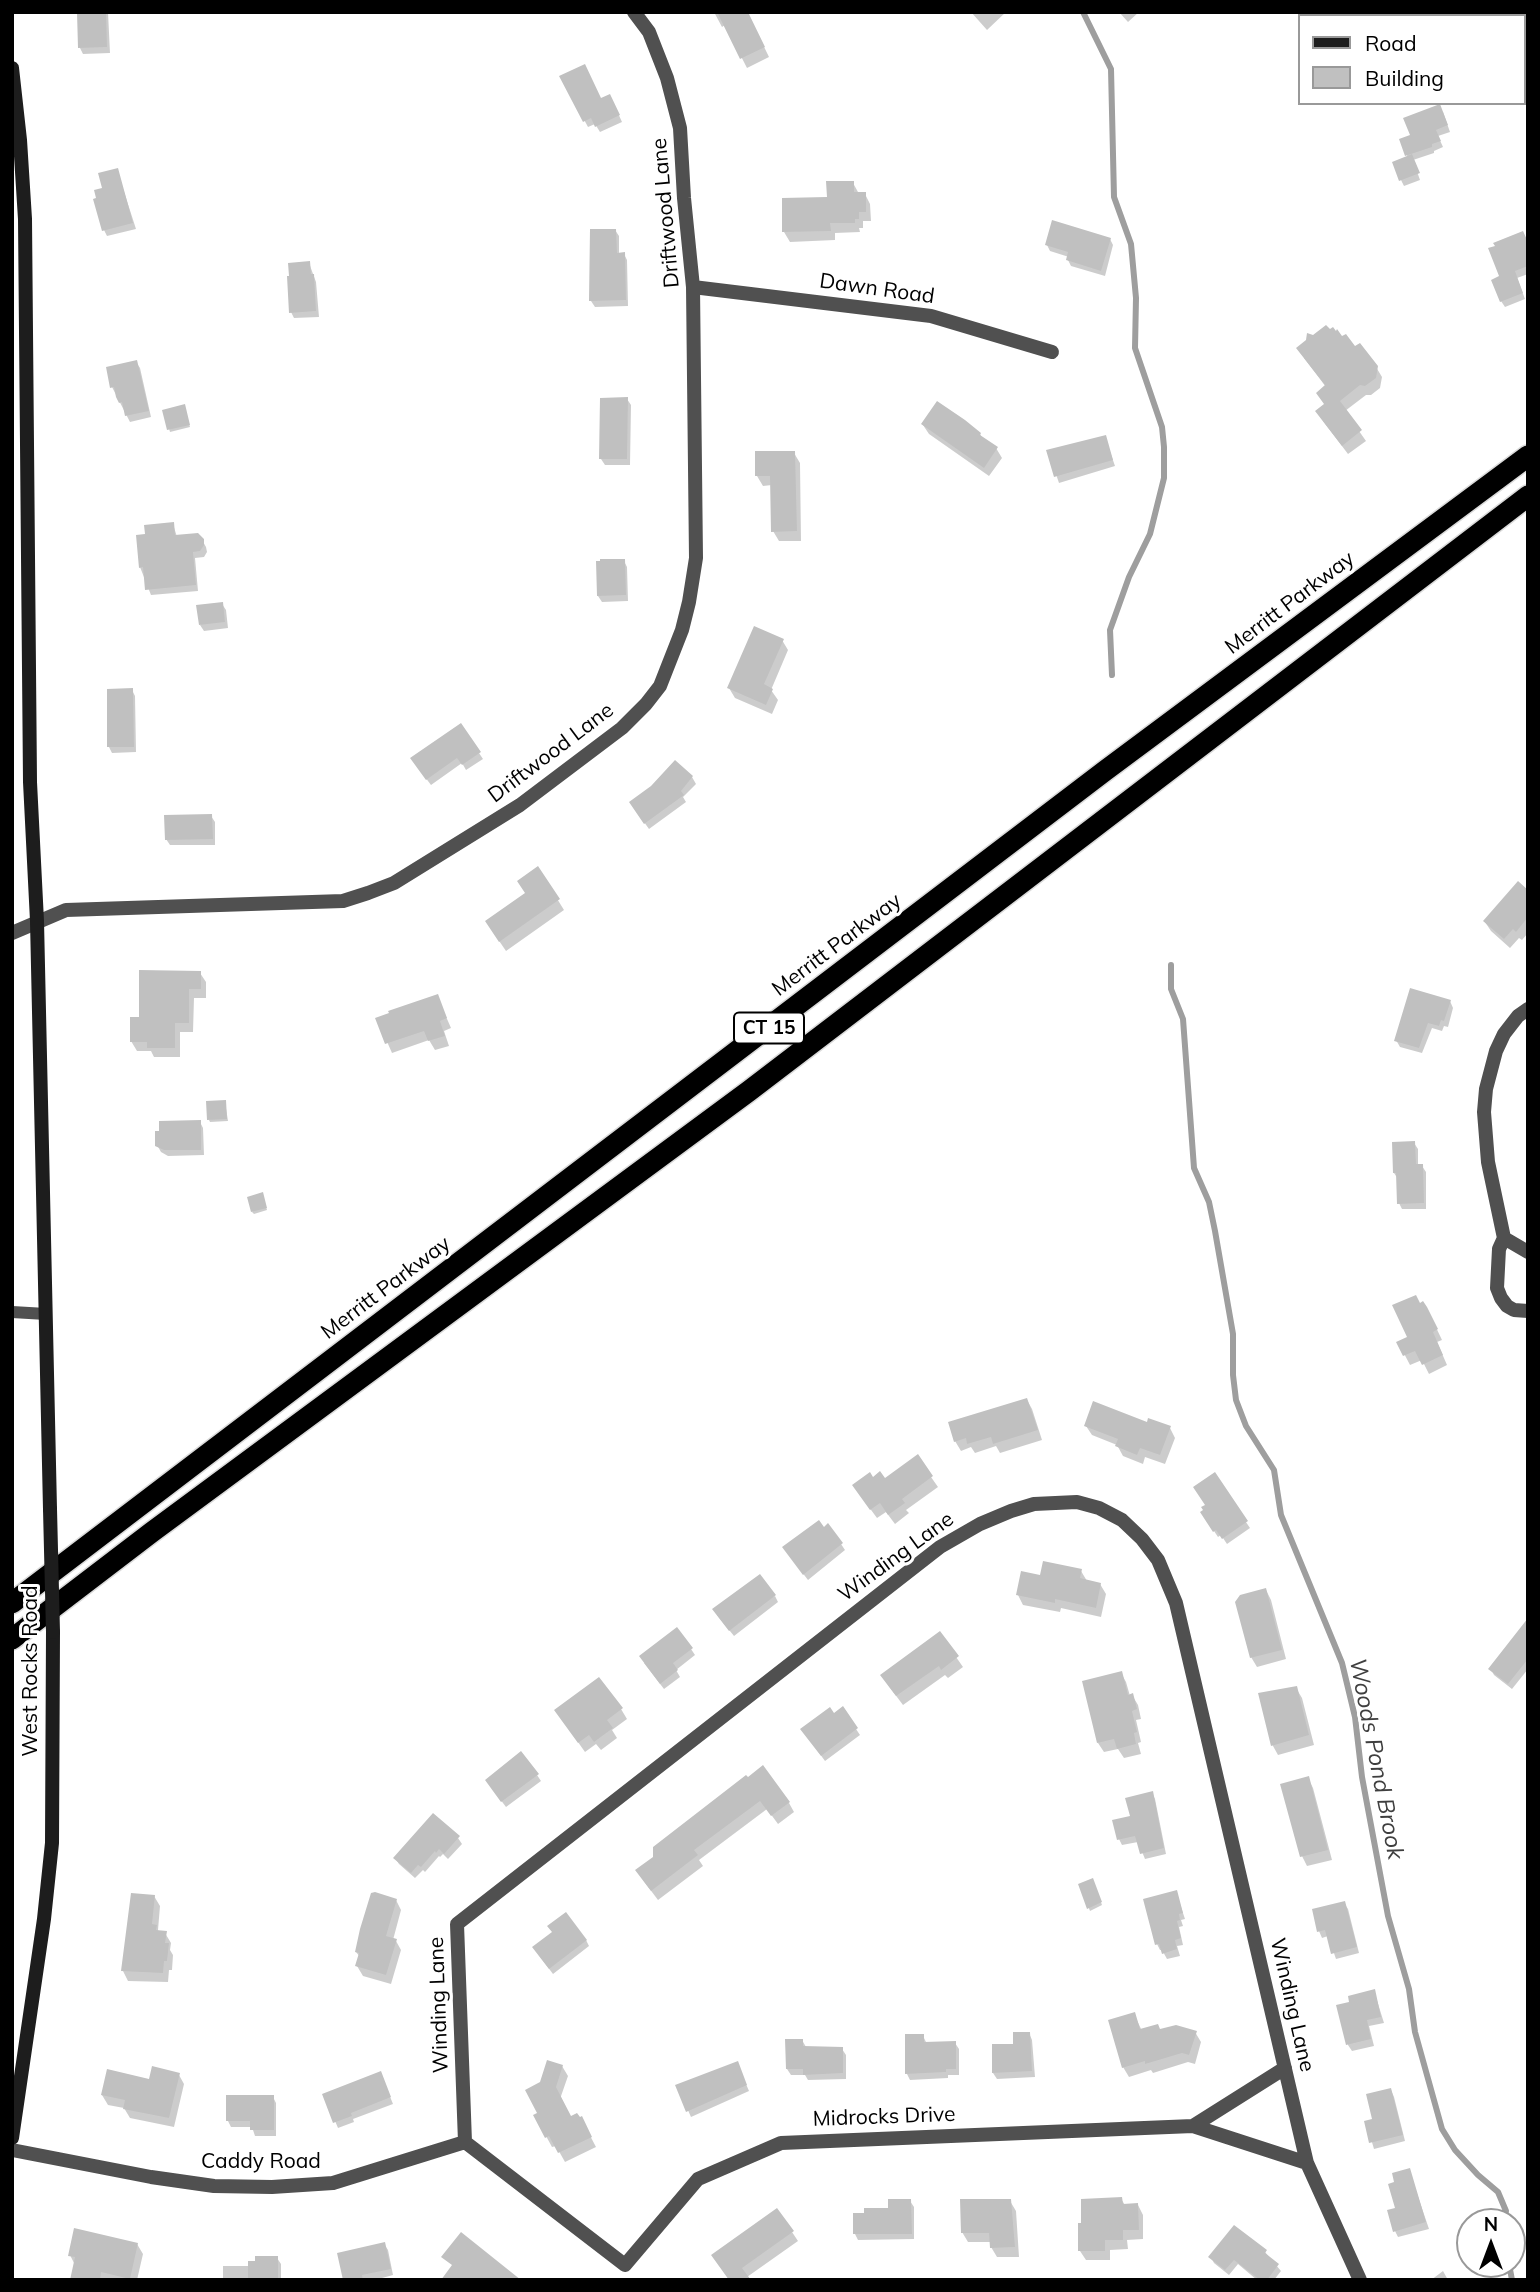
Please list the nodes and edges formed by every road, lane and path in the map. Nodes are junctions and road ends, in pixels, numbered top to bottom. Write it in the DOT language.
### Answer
graph roads {
  1 [pos="634,12"];
  2 [pos="12,68"];
  3 [pos="693,287"];
  4 [pos="1052,352"];
  5 [pos="1528,456"];
  6 [pos="1528,496"];
  7 [pos="37,921"];
  8 [pos="12,933"];
  9 [pos="1528,1009"];
  10 [pos="1504,1238"];
  11 [pos="1528,1252"];
  12 [pos="1528,1311"];
  13 [pos="12,1312"];
  14 [pos="46,1314"];
  15 [pos="12,1603"];
  16 [pos="12,1639"];
  17 [pos="1285,2068"];
  18 [pos="1193,2126"];
  19 [pos="12,2138"];
  20 [pos="465,2142"];
  21 [pos="12,2150"];
  22 [pos="1307,2163"];
  23 [pos="625,2265"];
  24 [pos="620,2280"];
  25 [pos="1360,2280"];
  1 -- 3 [label="street, Driftwood Lane"];
  2 -- 7 [label="main road, West Rocks Road"];
  3 -- 4 [label="street, Dawn Road"];
  3 -- 7 [label="street, Driftwood Lane"];
  5 -- 15 [label="highway, Merritt Parkway / CT 15"];
  6 -- 16 [label="highway, CT 15"];
  7 -- 8 [label="street, Driftwood Lane"];
  7 -- 14 [label="main road, West Rocks Road"];
  9 -- 10 [label="street"];
  10 -- 11 [label="street"];
  10 -- 12 [label="street"];
  13 -- 14 [label="lane"];
  14 -- 19 [label="main road, West Rocks Road, bridge"];
  17 -- 18 [label="street, Midrocks Drive"];
  17 -- 20 [label="street, Winding Lane"];
  17 -- 22 [label="street, Winding Lane"];
  18 -- 22 [label="street, Midrocks Drive"];
  18 -- 23 [label="street, Midrocks Drive"];
  20 -- 21 [label="street, Caddy Road"];
  20 -- 23 [label="street"];
  22 -- 25 [label="street, Winding Lane"];
  23 -- 24 [label="street, Midrocks Drive"];
}
